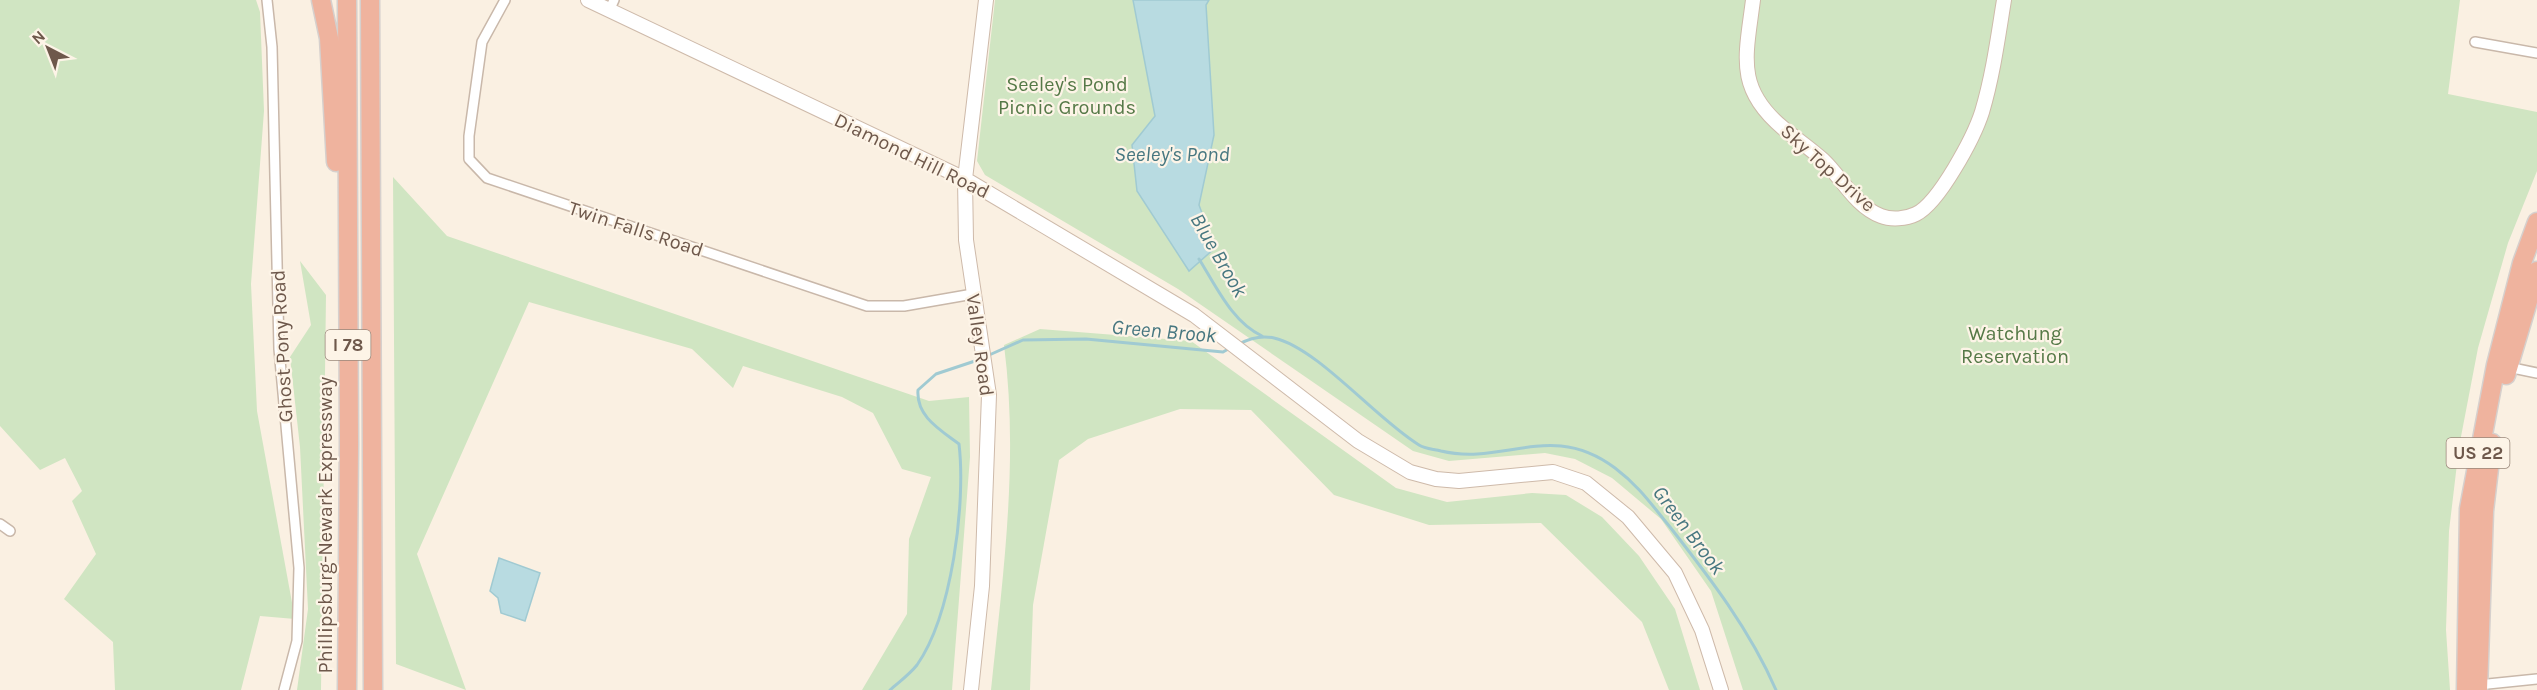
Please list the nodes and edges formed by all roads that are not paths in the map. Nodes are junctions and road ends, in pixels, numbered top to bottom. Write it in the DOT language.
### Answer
graph roads {
  1 [pos="267,0"];
  2 [pos="321,0"];
  3 [pos="347,0"];
  4 [pos="370,0"];
  5 [pos="505,0"];
  6 [pos="588,0"];
  7 [pos="986,0"];
  8 [pos="1753,0"];
  9 [pos="2004,0"];
  10 [pos="611,5"];
  11 [pos="2475,42"];
  12 [pos="2537,53"];
  13 [pos="965,179"];
  14 [pos="2537,222"];
  15 [pos="348,265"];
  16 [pos="2537,271"];
  17 [pos="973,294"];
  18 [pos="2508,367"];
  19 [pos="2537,373"];
  20 [pos="0,524"];
  21 [pos="10,531"];
  22 [pos="2537,679"];
  23 [pos="2474,688"];
  24 [pos="284,690"];
  25 [pos="347,690"];
  26 [pos="374,690"];
  27 [pos="971,690"];
  28 [pos="1721,690"];
  1 -- 24 [label="street, Ghost Pony Road"];
  2 -- 15 [label="highway"];
  3 -- 15 [label="highway, Phillipsburg-Newark Expressway / I 78"];
  4 -- 26 [label="highway, I 78"];
  5 -- 17 [label="street, Twin Falls Road"];
  6 -- 10 [label="main road, Diamond Hill Road"];
  7 -- 13 [label="main road, Valley Road"];
  8 -- 9 [label="main road, Sky Top Drive"];
  10 -- 13 [label="main road, Diamond Hill Road"];
  11 -- 12 [label="street"];
  13 -- 17 [label="main road, Valley Road"];
  13 -- 28 [label="main road, Diamond Hill Road"];
  14 -- 23 [label="highway, US 22"];
  15 -- 25 [label="highway, Phillipsburg-Newark Expressway / I 78"];
  16 -- 18 [label="highway, US 22"];
  17 -- 27 [label="main road, Valley Road"];
  18 -- 19 [label="street"];
  18 -- 23 [label="highway, US 22"];
  20 -- 21 [label="street"];
  22 -- 23 [label="street"];
}
